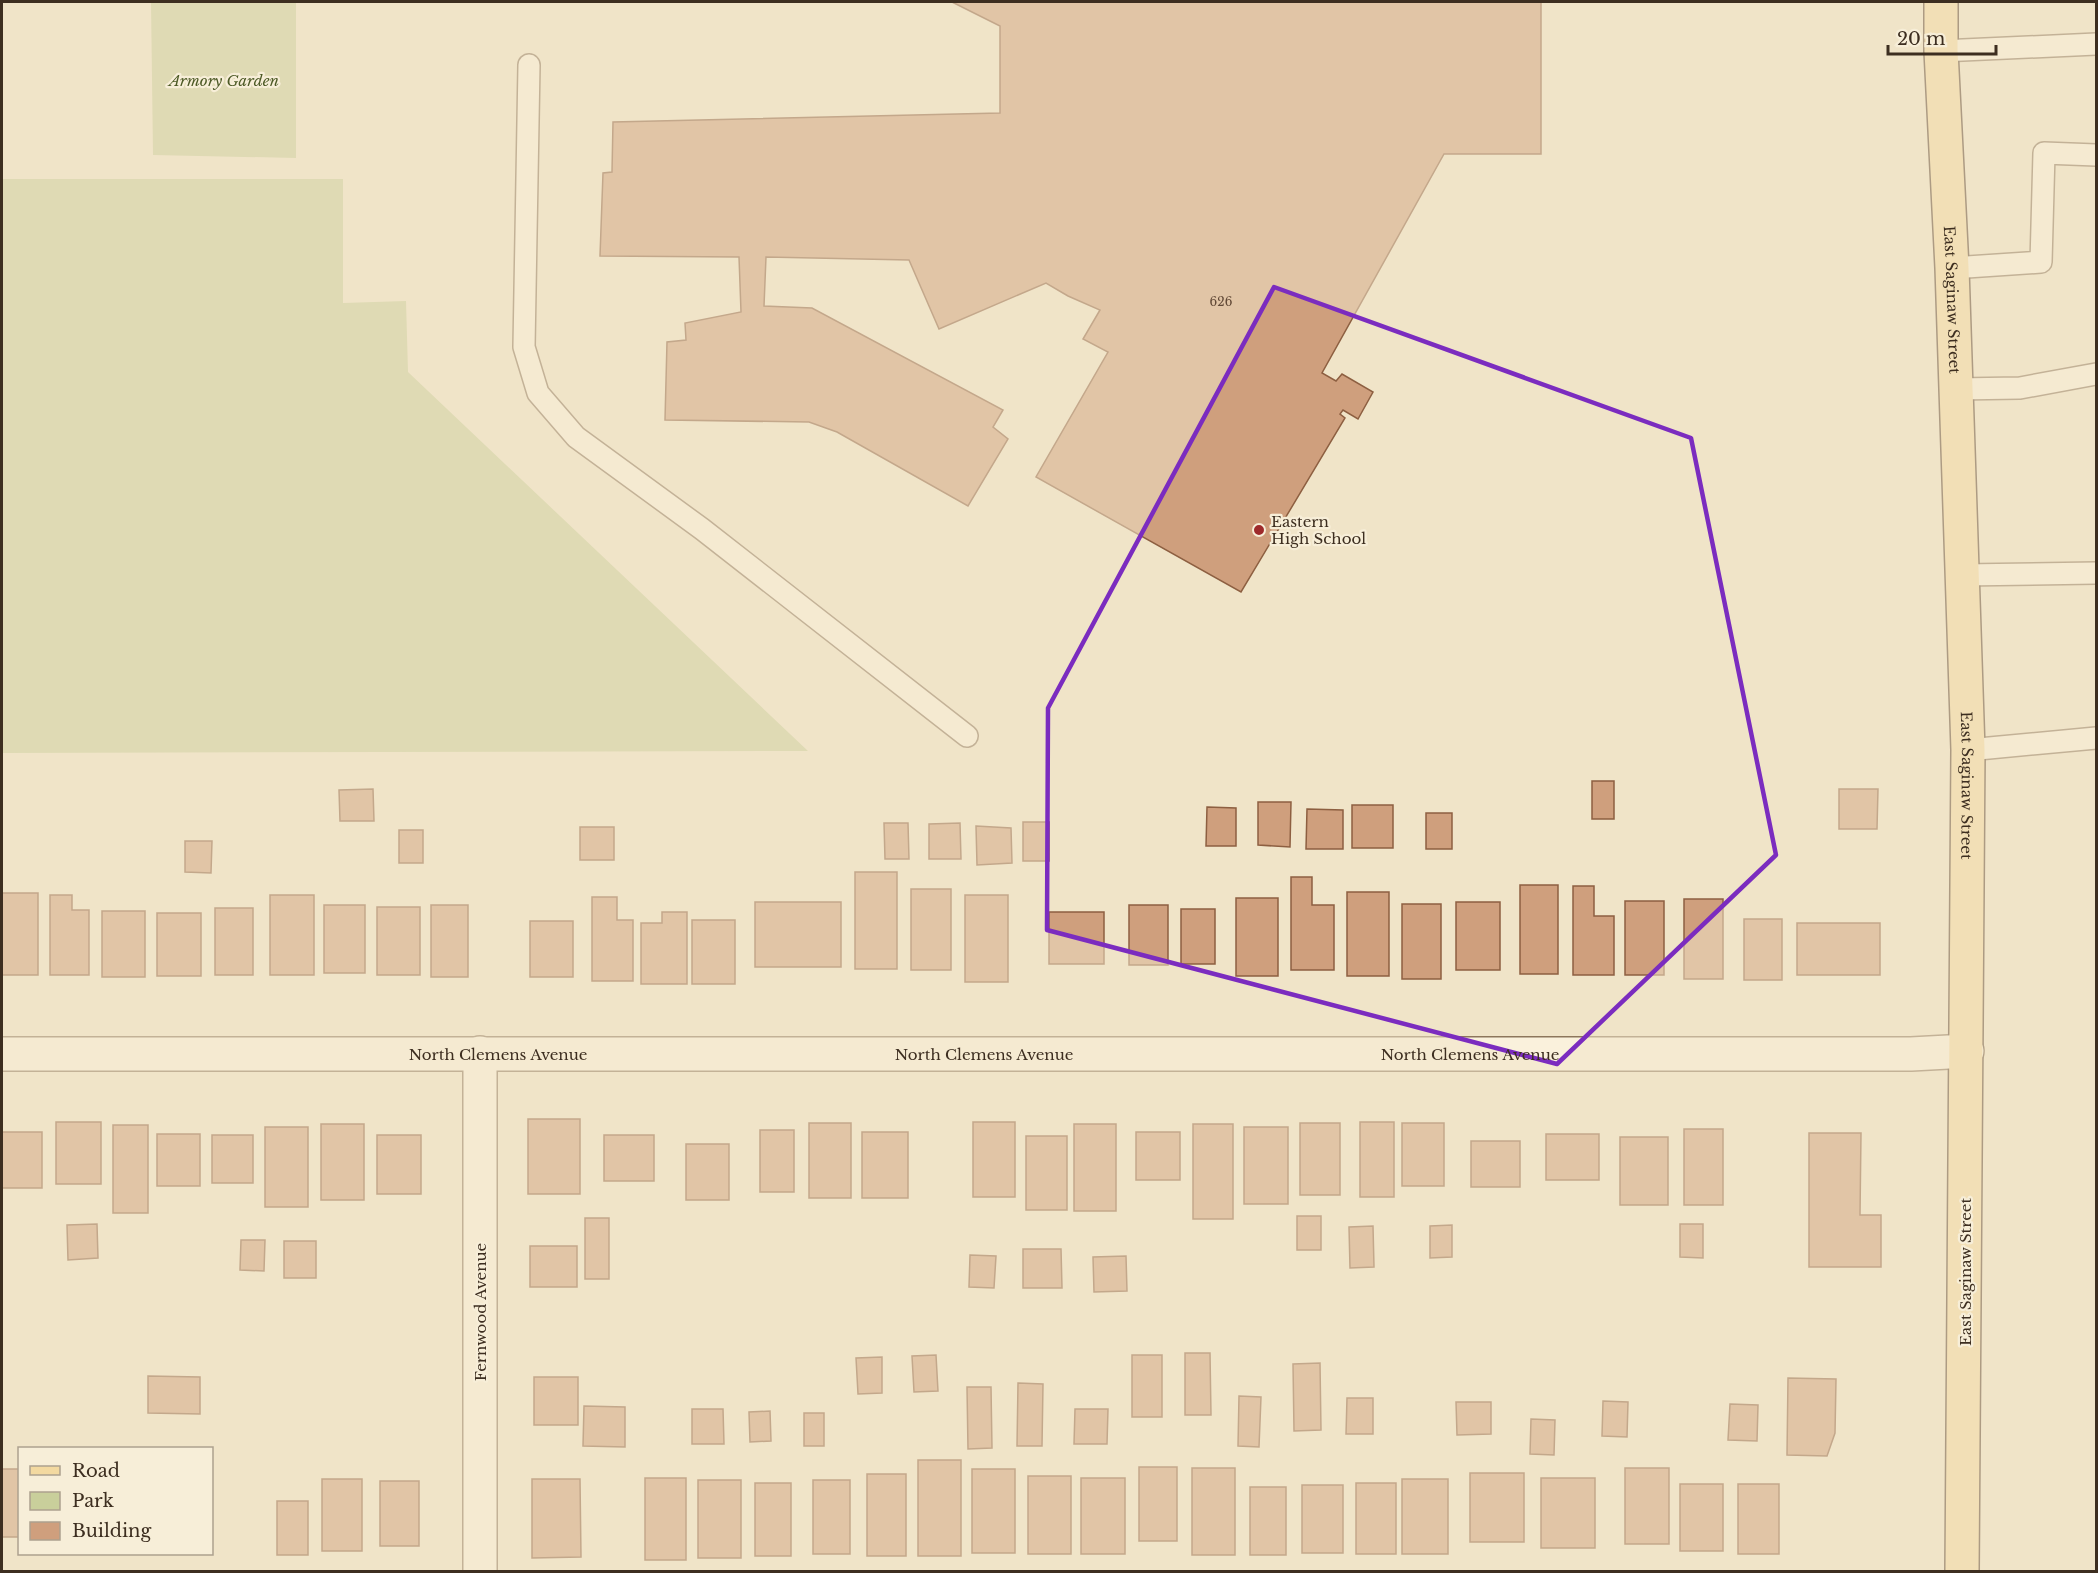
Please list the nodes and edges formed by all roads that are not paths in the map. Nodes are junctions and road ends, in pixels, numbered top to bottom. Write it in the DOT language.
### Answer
graph roads {
  1 [pos="1941,2"];
  2 [pos="2097,44"];
  3 [pos="1941,51"];
  4 [pos="529,65"];
  5 [pos="2097,154"];
  6 [pos="1952,268"];
  7 [pos="2097,374"];
  8 [pos="1956,389"];
  9 [pos="2097,573"];
  10 [pos="1962,575"];
  11 [pos="967,736"];
  12 [pos="2097,738"];
  13 [pos="1968,750"];
  14 [pos="1967,1051"];
  15 [pos="480,1053"];
  16 [pos="2,1054"];
  17 [pos="480,1572"];
  18 [pos="1962,1572"];
  1 -- 3 [label="main road, East Saginaw Street"];
  2 -- 3 [label="lane"];
  3 -- 6 [label="main road, East Saginaw Street"];
  4 -- 11 [label="lane"];
  5 -- 6 [label="lane"];
  6 -- 8 [label="main road, East Saginaw Street"];
  7 -- 8 [label="lane"];
  8 -- 10 [label="main road, East Saginaw Street"];
  9 -- 10 [label="lane"];
  10 -- 13 [label="main road, East Saginaw Street"];
  12 -- 13 [label="lane"];
  13 -- 14 [label="main road, East Saginaw Street"];
  14 -- 15 [label="street, North Clemens Avenue"];
  14 -- 18 [label="main road, East Saginaw Street"];
  15 -- 16 [label="street, North Clemens Avenue"];
  15 -- 17 [label="street, Fernwood Avenue"];
}
